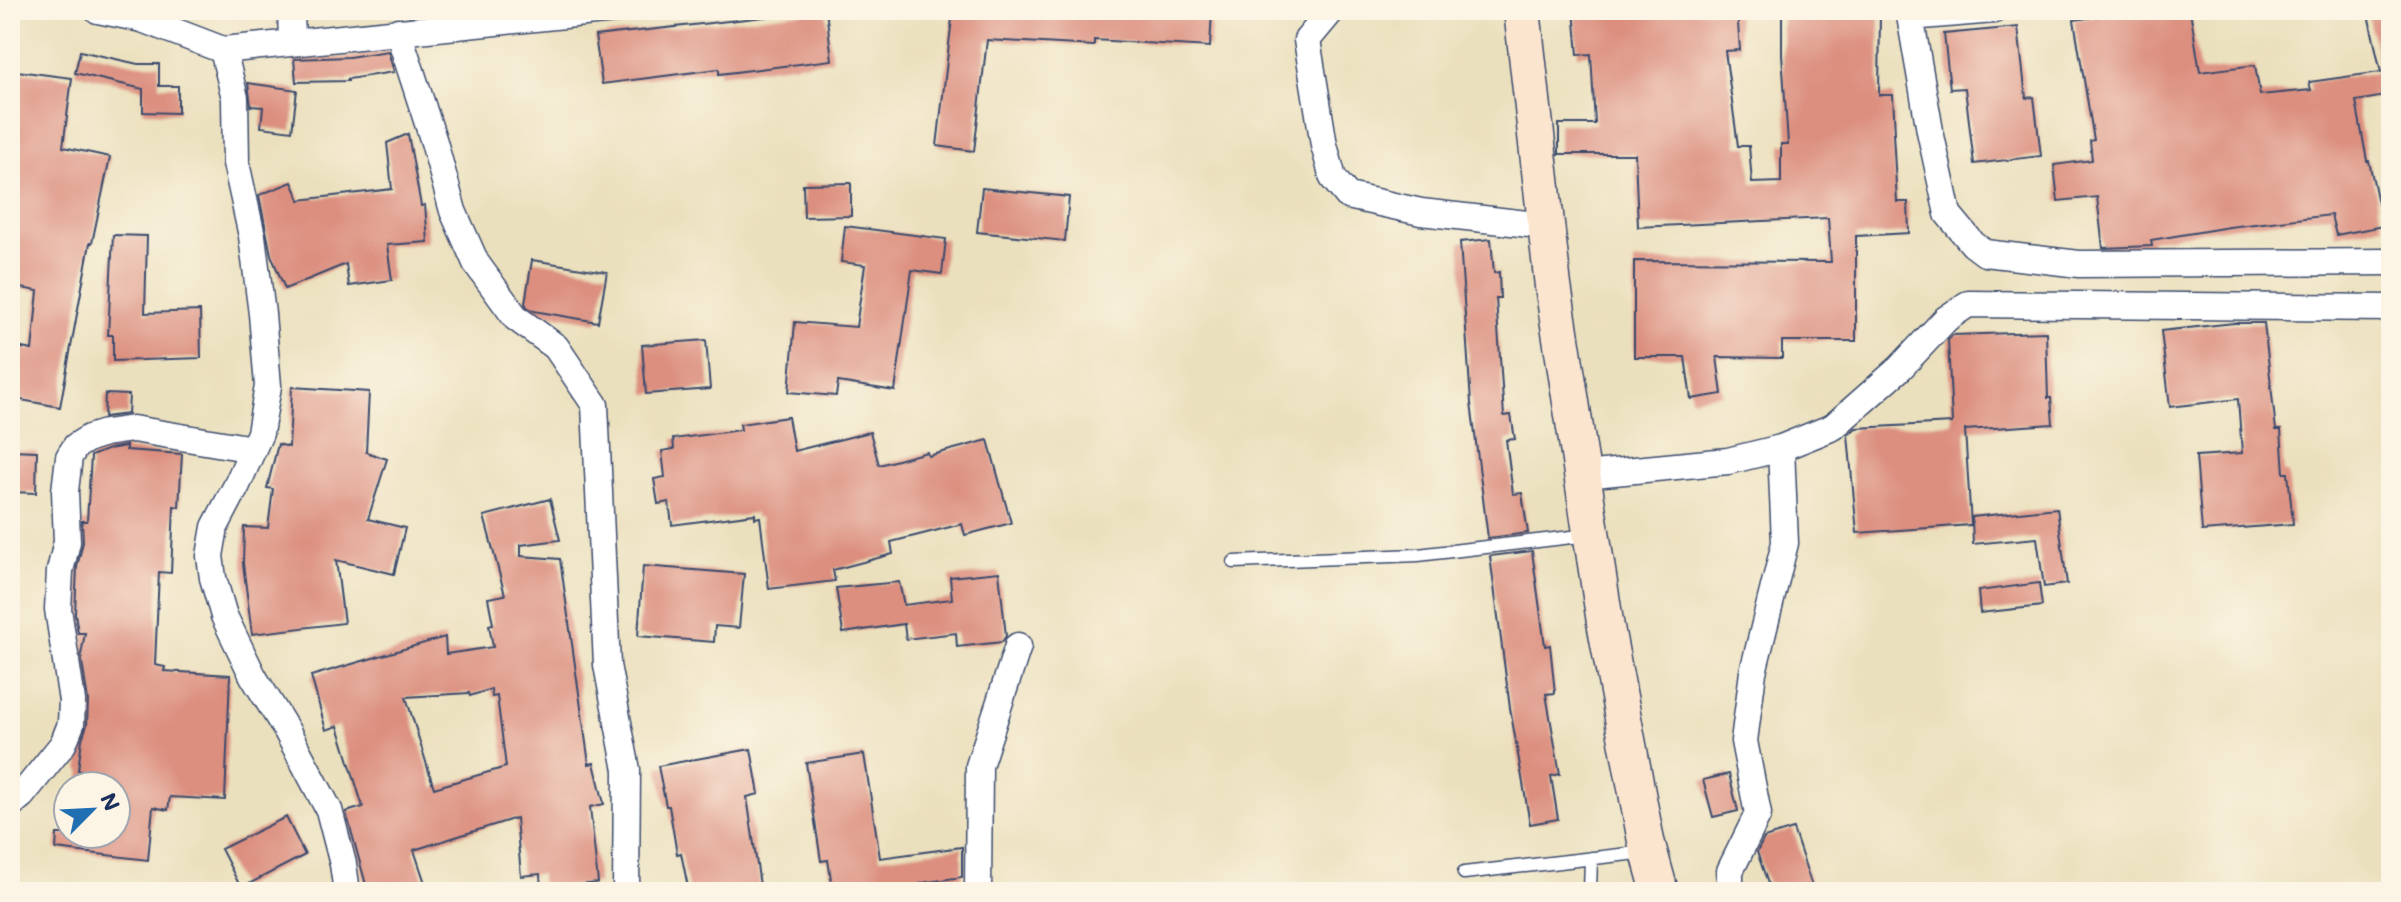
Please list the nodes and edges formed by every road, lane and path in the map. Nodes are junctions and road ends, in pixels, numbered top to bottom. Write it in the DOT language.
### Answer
graph roads {
  1 [pos="98,10"];
  2 [pos="291,10"];
  3 [pos="614,10"];
  4 [pos="1332,10"];
  5 [pos="1522,10"];
  6 [pos="1994,10"];
  7 [pos="1910,13"];
  8 [pos="398,31"];
  9 [pos="292,42"];
  10 [pos="223,50"];
  11 [pos="1546,226"];
  12 [pos="2391,262"];
  13 [pos="2391,308"];
  14 [pos="1781,448"];
  15 [pos="253,449"];
  16 [pos="1583,475"];
  17 [pos="1592,535"];
  18 [pos="1234,562"];
  19 [pos="1018,646"];
  20 [pos="10,805"];
  21 [pos="1649,851"];
  22 [pos="1591,858"];
  23 [pos="1464,873"];
  24 [pos="347,892"];
  25 [pos="626,892"];
  26 [pos="978,892"];
  27 [pos="1590,892"];
  28 [pos="1660,892"];
  29 [pos="1730,892"];
  1 -- 10 [label="street"];
  2 -- 9 [label="street"];
  3 -- 8 [label="street"];
  4 -- 11 [label="street"];
  5 -- 11 [label="main road"];
  6 -- 7 [label="street"];
  7 -- 12 [label="street"];
  8 -- 9 [label="street"];
  8 -- 25 [label="street"];
  9 -- 10 [label="street"];
  10 -- 15 [label="street"];
  11 -- 16 [label="main road"];
  13 -- 14 [label="street"];
  14 -- 16 [label="street"];
  14 -- 29 [label="street"];
  15 -- 20 [label="street"];
  15 -- 24 [label="street"];
  16 -- 17 [label="main road"];
  17 -- 18 [label="lane"];
  17 -- 21 [label="main road"];
  19 -- 26 [label="street"];
  21 -- 22 [label="lane"];
  21 -- 28 [label="main road"];
  22 -- 23 [label="lane"];
  22 -- 27 [label="lane"];
}
